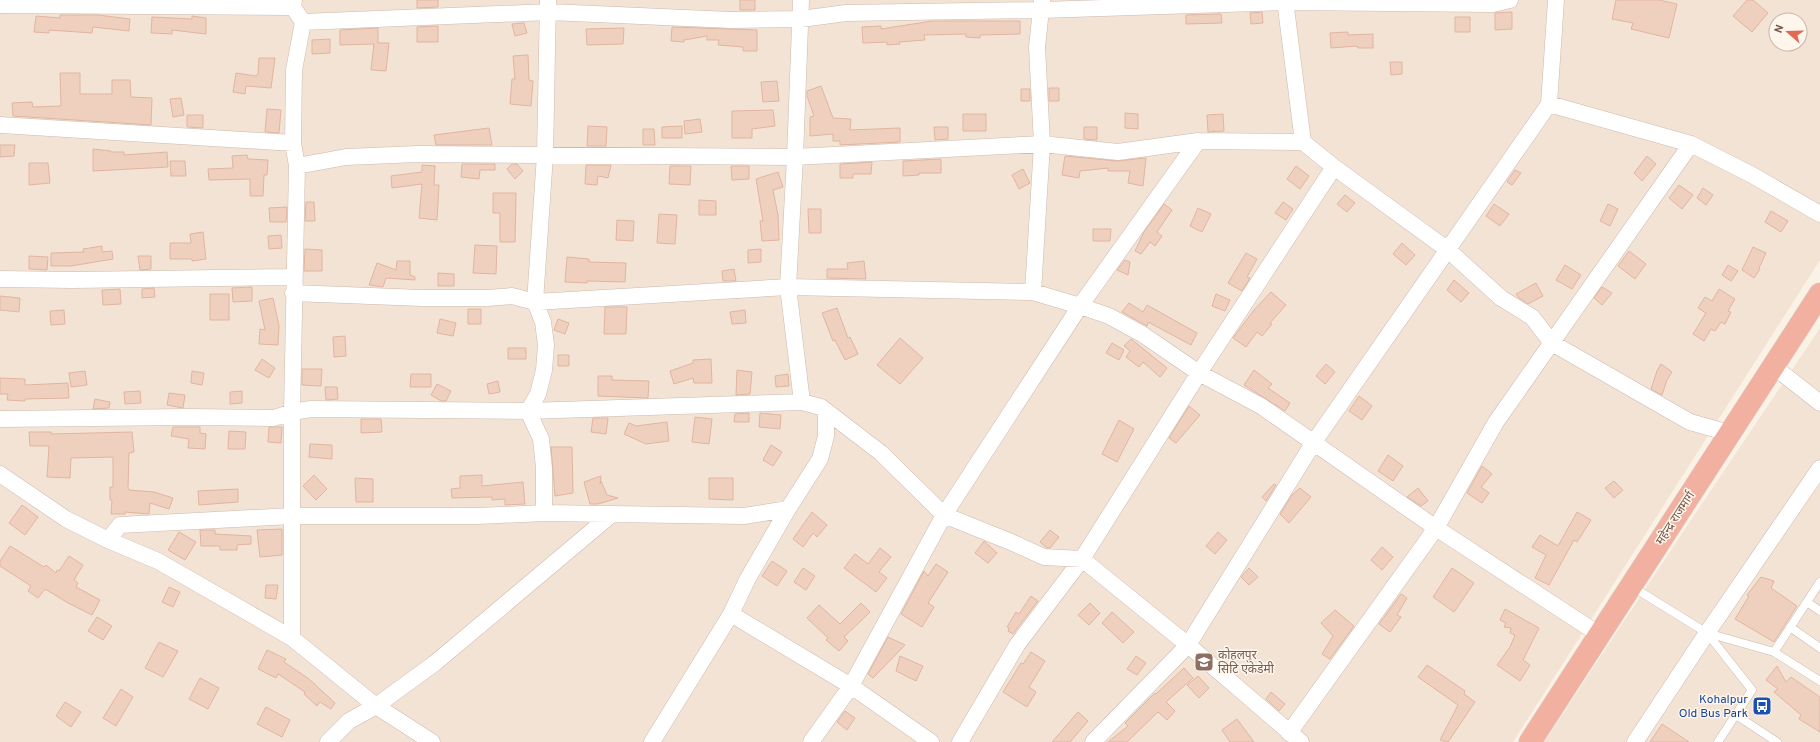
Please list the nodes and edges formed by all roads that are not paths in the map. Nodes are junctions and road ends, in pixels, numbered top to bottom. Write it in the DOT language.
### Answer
graph roads {
  1 [pos="801,0"];
  2 [pos="1510,0"];
  3 [pos="1556,0"];
  4 [pos="1285,1"];
  5 [pos="294,4"];
  6 [pos="0,5"];
  7 [pos="1042,5"];
  8 [pos="548,6"];
  9 [pos="801,19"];
  10 [pos="303,22"];
  11 [pos="1549,104"];
  12 [pos="0,125"];
  13 [pos="1198,141"];
  14 [pos="293,142"];
  15 [pos="1303,142"];
  16 [pos="1042,144"];
  17 [pos="1691,144"];
  18 [pos="546,155"];
  19 [pos="795,157"];
  20 [pos="297,166"];
  21 [pos="1334,168"];
  22 [pos="1820,214"];
  23 [pos="1448,250"];
  24 [pos="0,279"];
  25 [pos="293,285"];
  26 [pos="788,287"];
  27 [pos="1033,292"];
  28 [pos="1820,294"];
  29 [pos="535,302"];
  30 [pos="1080,306"];
  31 [pos="1552,343"];
  32 [pos="1773,366"];
  33 [pos="1199,373"];
  34 [pos="802,402"];
  35 [pos="1820,403"];
  36 [pos="528,411"];
  37 [pos="292,412"];
  38 [pos="826,412"];
  39 [pos="0,419"];
  40 [pos="1729,433"];
  41 [pos="1314,442"];
  42 [pos="1820,468"];
  43 [pos="0,474"];
  44 [pos="788,509"];
  45 [pos="544,513"];
  46 [pos="611,515"];
  47 [pos="944,515"];
  48 [pos="292,516"];
  49 [pos="1436,528"];
  50 [pos="108,540"];
  51 [pos="1082,559"];
  52 [pos="1820,582"];
  53 [pos="1631,586"];
  54 [pos="1807,602"];
  55 [pos="1820,611"];
  56 [pos="731,614"];
  57 [pos="1790,627"];
  58 [pos="1707,633"];
  59 [pos="1600,635"];
  60 [pos="292,638"];
  61 [pos="1188,645"];
  62 [pos="1820,648"];
  63 [pos="1774,652"];
  64 [pos="1820,681"];
  65 [pos="851,686"];
  66 [pos="376,706"];
  67 [pos="1736,715"];
  68 [pos="1295,737"];
  69 [pos="328,742"];
  70 [pos="432,742"];
  71 [pos="652,742"];
  72 [pos="811,742"];
  73 [pos="931,742"];
  74 [pos="960,742"];
  75 [pos="1093,742"];
  76 [pos="1530,742"];
  77 [pos="1635,742"];
  78 [pos="1719,742"];
  79 [pos="1777,742"];
  1 -- 9 [label="street"];
  2 -- 4 [label="street"];
  3 -- 11 [label="street"];
  4 -- 7 [label="street"];
  4 -- 15 [label="street"];
  5 -- 6 [label="street"];
  5 -- 10 [label="street"];
  7 -- 9 [label="street"];
  7 -- 16 [label="street"];
  8 -- 9 [label="street"];
  8 -- 10 [label="street"];
  8 -- 18 [label="street"];
  9 -- 19 [label="street"];
  10 -- 14 [label="street"];
  11 -- 17 [label="street"];
  11 -- 23 [label="street"];
  12 -- 14 [label="street"];
  13 -- 15 [label="street"];
  13 -- 16 [label="street"];
  13 -- 30 [label="street"];
  14 -- 20 [label="street"];
  15 -- 21 [label="street"];
  16 -- 19 [label="street"];
  16 -- 27 [label="street"];
  17 -- 22 [label="street"];
  17 -- 31 [label="street"];
  18 -- 19 [label="street"];
  18 -- 20 [label="street"];
  18 -- 29 [label="street"];
  19 -- 26 [label="street"];
  20 -- 25 [label="street"];
  21 -- 23 [label="street"];
  21 -- 33 [label="street"];
  23 -- 31 [label="street"];
  23 -- 41 [label="street"];
  24 -- 25 [label="street"];
  25 -- 29 [label="street"];
  25 -- 37 [label="street"];
  26 -- 27 [label="street"];
  26 -- 29 [label="street"];
  26 -- 34 [label="street"];
  27 -- 30 [label="street"];
  28 -- 32 [label="highway, महेन्द्र राजमार्ग"];
  29 -- 36 [label="street"];
  30 -- 33 [label="street"];
  30 -- 47 [label="street"];
  31 -- 40 [label="street"];
  31 -- 49 [label="street"];
  32 -- 35 [label="street"];
  32 -- 40 [label="highway, महेन्द्र राजमार्ग"];
  33 -- 41 [label="street"];
  33 -- 51 [label="street"];
  34 -- 36 [label="street"];
  34 -- 38 [label="street"];
  36 -- 37 [label="street"];
  36 -- 45 [label="street"];
  37 -- 39 [label="street"];
  37 -- 48 [label="street"];
  38 -- 44 [label="street"];
  38 -- 47 [label="street"];
  40 -- 53 [label="highway, महेन्द्र राजमार्ग"];
  41 -- 49 [label="street"];
  41 -- 61 [label="street"];
  42 -- 58 [label="street"];
  43 -- 50 [label="street"];
  44 -- 46 [label="street"];
  44 -- 56 [label="street"];
  45 -- 46 [label="street"];
  45 -- 48 [label="street"];
  46 -- 66 [label="street"];
  47 -- 51 [label="street"];
  47 -- 65 [label="street"];
  48 -- 50 [label="street"];
  48 -- 60 [label="street"];
  49 -- 59 [label="street"];
  49 -- 68 [label="street"];
  50 -- 60 [label="street"];
  51 -- 61 [label="street"];
  51 -- 74 [label="street"];
  52 -- 54 [label="lane"];
  53 -- 58 [label="lane"];
  53 -- 59 [label="highway, महेन्द्र राजमार्ग"];
  54 -- 55 [label="lane"];
  54 -- 57 [label="lane"];
  56 -- 65 [label="street"];
  56 -- 71 [label="street"];
  57 -- 62 [label="lane"];
  57 -- 63 [label="lane"];
  58 -- 63 [label="lane"];
  58 -- 67 [label="lane"];
  58 -- 77 [label="street"];
  59 -- 76 [label="highway, महेन्द्र राजमार्ग"];
  60 -- 66 [label="street"];
  61 -- 68 [label="street"];
  61 -- 75 [label="street"];
  63 -- 64 [label="lane"];
  65 -- 72 [label="street"];
  65 -- 73 [label="street"];
  66 -- 69 [label="street"];
  66 -- 70 [label="street"];
  67 -- 78 [label="lane"];
  67 -- 79 [label="lane"];
}
